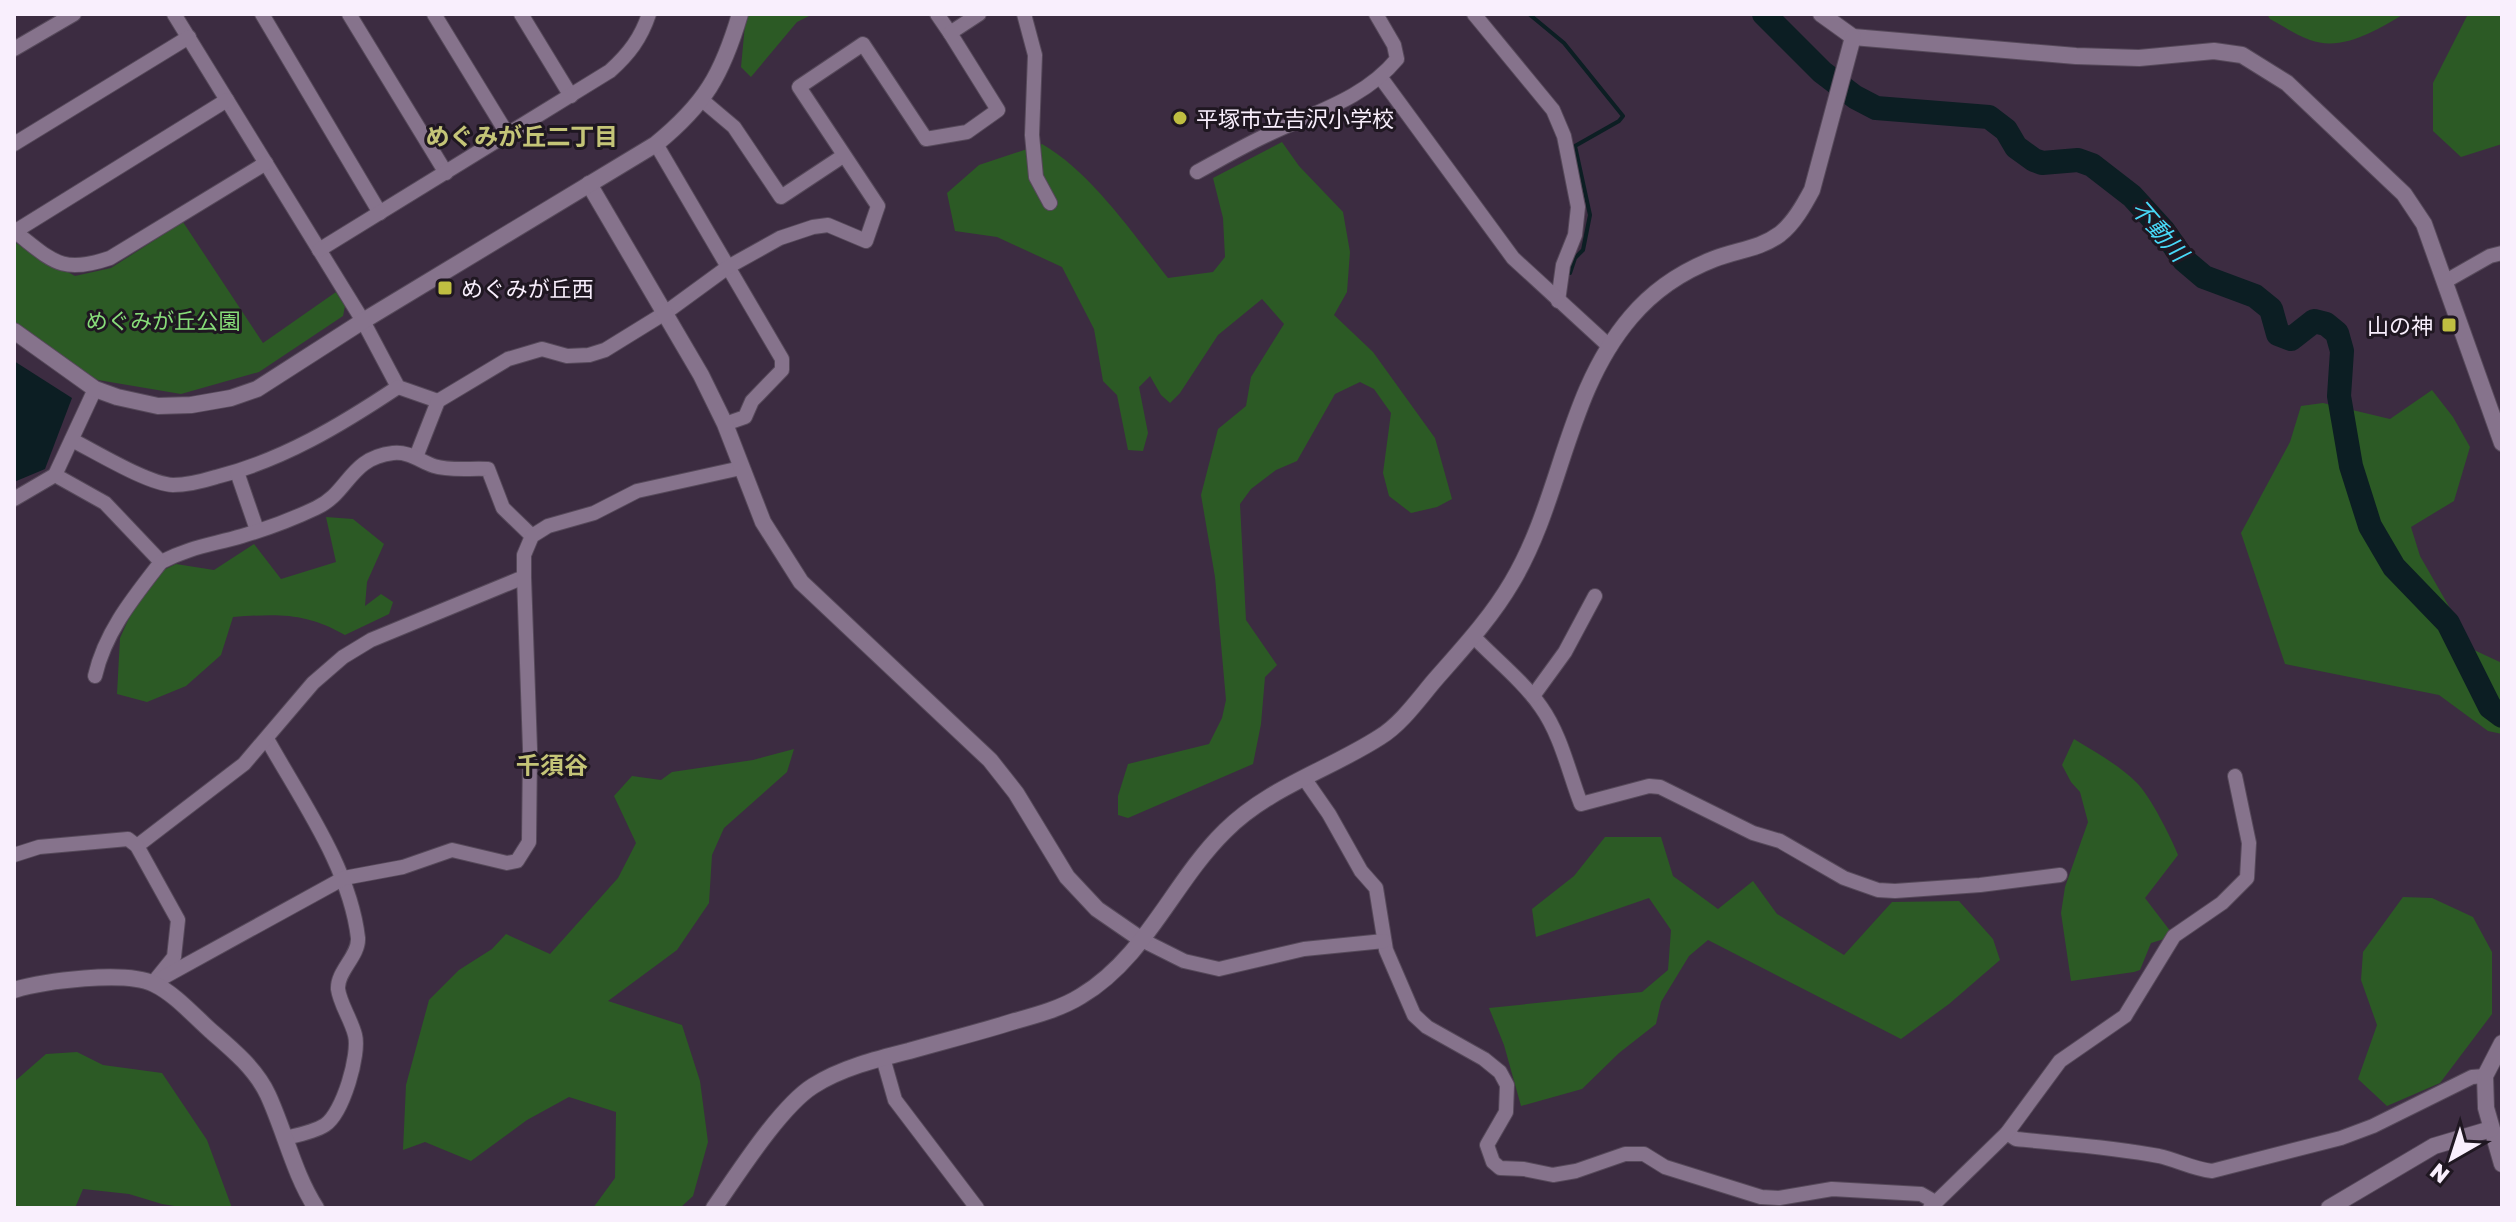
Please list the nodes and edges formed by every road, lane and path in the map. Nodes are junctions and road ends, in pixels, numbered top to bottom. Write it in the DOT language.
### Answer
graph roads {
  1 [pos="74,14"];
  2 [pos="174,14"];
  3 [pos="262,14"];
  4 [pos="349,14"];
  5 [pos="434,14"];
  6 [pos="521,14"];
  7 [pos="649,14"];
  8 [pos="740,14"];
  9 [pos="937,14"];
  10 [pos="979,14"];
  11 [pos="1024,14"];
  12 [pos="1376,14"];
  13 [pos="1474,14"];
  14 [pos="1821,14"];
  15 [pos="950,33"];
  16 [pos="189,37"];
  17 [pos="1853,37"];
  18 [pos="14,49"];
  19 [pos="1381,78"];
  20 [pos="571,96"];
  21 [pos="227,100"];
  22 [pos="702,100"];
  23 [pos="508,135"];
  24 [pos="14,144"];
  25 [pos="656,144"];
  26 [pos="843,156"];
  27 [pos="266,163"];
  28 [pos="1197,172"];
  29 [pos="446,173"];
  30 [pos="589,184"];
  31 [pos="1050,203"];
  32 [pos="380,213"];
  33 [pos="14,231"];
  34 [pos="319,250"];
  35 [pos="2502,253"];
  36 [pos="728,267"];
  37 [pos="2446,281"];
  38 [pos="1558,301"];
  39 [pos="665,313"];
  40 [pos="363,321"];
  41 [pos="14,331"];
  42 [pos="1610,347"];
  43 [pos="398,387"];
  44 [pos="95,389"];
  45 [pos="438,401"];
  46 [pos="725,424"];
  47 [pos="72,440"];
  48 [pos="2502,443"];
  49 [pos="416,457"];
  50 [pos="741,468"];
  51 [pos="237,472"];
  52 [pos="55,475"];
  53 [pos="14,499"];
  54 [pos="257,530"];
  55 [pos="532,536"];
  56 [pos="161,562"];
  57 [pos="524,577"];
  58 [pos="1595,596"];
  59 [pos="1473,636"];
  60 [pos="95,676"];
  61 [pos="1533,696"];
  62 [pos="267,739"];
  63 [pos="2235,776"];
  64 [pos="1304,778"];
  65 [pos="137,846"];
  66 [pos="14,855"];
  67 [pos="2060,875"];
  68 [pos="344,878"];
  69 [pos="1142,940"];
  70 [pos="1384,941"];
  71 [pos="153,983"];
  72 [pos="14,990"];
  73 [pos="2502,1043"];
  74 [pos="883,1058"];
  75 [pos="2485,1076"];
  76 [pos="2491,1129"];
  77 [pos="2007,1133"];
  78 [pos="285,1138"];
  79 [pos="2502,1164"];
  80 [pos="1932,1205"];
  81 [pos="316,1208"];
  82 [pos="714,1208"];
  83 [pos="977,1208"];
  84 [pos="2329,1208"];
  1 -- 18 [label="street"];
  2 -- 16 [label="street"];
  3 -- 32 [label="street"];
  4 -- 29 [label="street"];
  5 -- 23 [label="street"];
  6 -- 20 [label="street"];
  7 -- 20 [label="street"];
  8 -- 22 [label="street"];
  9 -- 15 [label="street"];
  10 -- 15 [label="street"];
  11 -- 31 [label="street"];
  12 -- 19 [label="street"];
  13 -- 38 [label="street"];
  14 -- 17 [label="street"];
  15 -- 26 [label="street"];
  16 -- 21 [label="street"];
  16 -- 24 [label="street"];
  17 -- 37 [label="street"];
  17 -- 42 [label="street"];
  19 -- 28 [label="street"];
  19 -- 38 [label="street"];
  20 -- 23 [label="street"];
  21 -- 27 [label="street"];
  21 -- 33 [label="street"];
  22 -- 25 [label="street"];
  22 -- 26 [label="street"];
  23 -- 29 [label="street"];
  25 -- 30 [label="street"];
  25 -- 36 [label="street"];
  26 -- 36 [label="street"];
  27 -- 33 [label="street"];
  27 -- 34 [label="street"];
  29 -- 32 [label="street"];
  30 -- 39 [label="street"];
  30 -- 40 [label="street"];
  32 -- 34 [label="street"];
  34 -- 40 [label="street"];
  35 -- 37 [label="street"];
  36 -- 39 [label="street"];
  36 -- 46 [label="street"];
  37 -- 48 [label="street"];
  38 -- 42 [label="street"];
  39 -- 45 [label="street"];
  39 -- 46 [label="street"];
  40 -- 43 [label="street"];
  40 -- 44 [label="street"];
  41 -- 44 [label="street"];
  42 -- 59 [label="street"];
  43 -- 45 [label="street"];
  43 -- 51 [label="street"];
  44 -- 47 [label="street"];
  45 -- 49 [label="street"];
  46 -- 50 [label="street"];
  47 -- 51 [label="street"];
  47 -- 52 [label="street"];
  49 -- 54 [label="street"];
  49 -- 55 [label="street"];
  50 -- 55 [label="street"];
  50 -- 69 [label="street"];
  51 -- 54 [label="street"];
  52 -- 53 [label="street"];
  52 -- 56 [label="street"];
  54 -- 56 [label="street"];
  55 -- 57 [label="street"];
  56 -- 60 [label="street"];
  57 -- 62 [label="street"];
  57 -- 68 [label="street"];
  58 -- 61 [label="street"];
  59 -- 61 [label="street"];
  59 -- 64 [label="street"];
  61 -- 67 [label="street"];
  62 -- 65 [label="street"];
  62 -- 68 [label="street"];
  63 -- 77 [label="street"];
  64 -- 69 [label="street"];
  64 -- 70 [label="street"];
  65 -- 66 [label="street"];
  65 -- 71 [label="street"];
  68 -- 71 [label="street"];
  68 -- 78 [label="street"];
  69 -- 70 [label="street"];
  69 -- 74 [label="street"];
  70 -- 80 [label="street"];
  71 -- 72 [label="street"];
  71 -- 78 [label="street"];
  73 -- 75 [label="street"];
  74 -- 82 [label="street"];
  74 -- 83 [label="street"];
  75 -- 76 [label="street"];
  75 -- 77 [label="street"];
  76 -- 79 [label="street"];
  76 -- 84 [label="street"];
  77 -- 80 [label="street"];
  78 -- 81 [label="street"];
}
